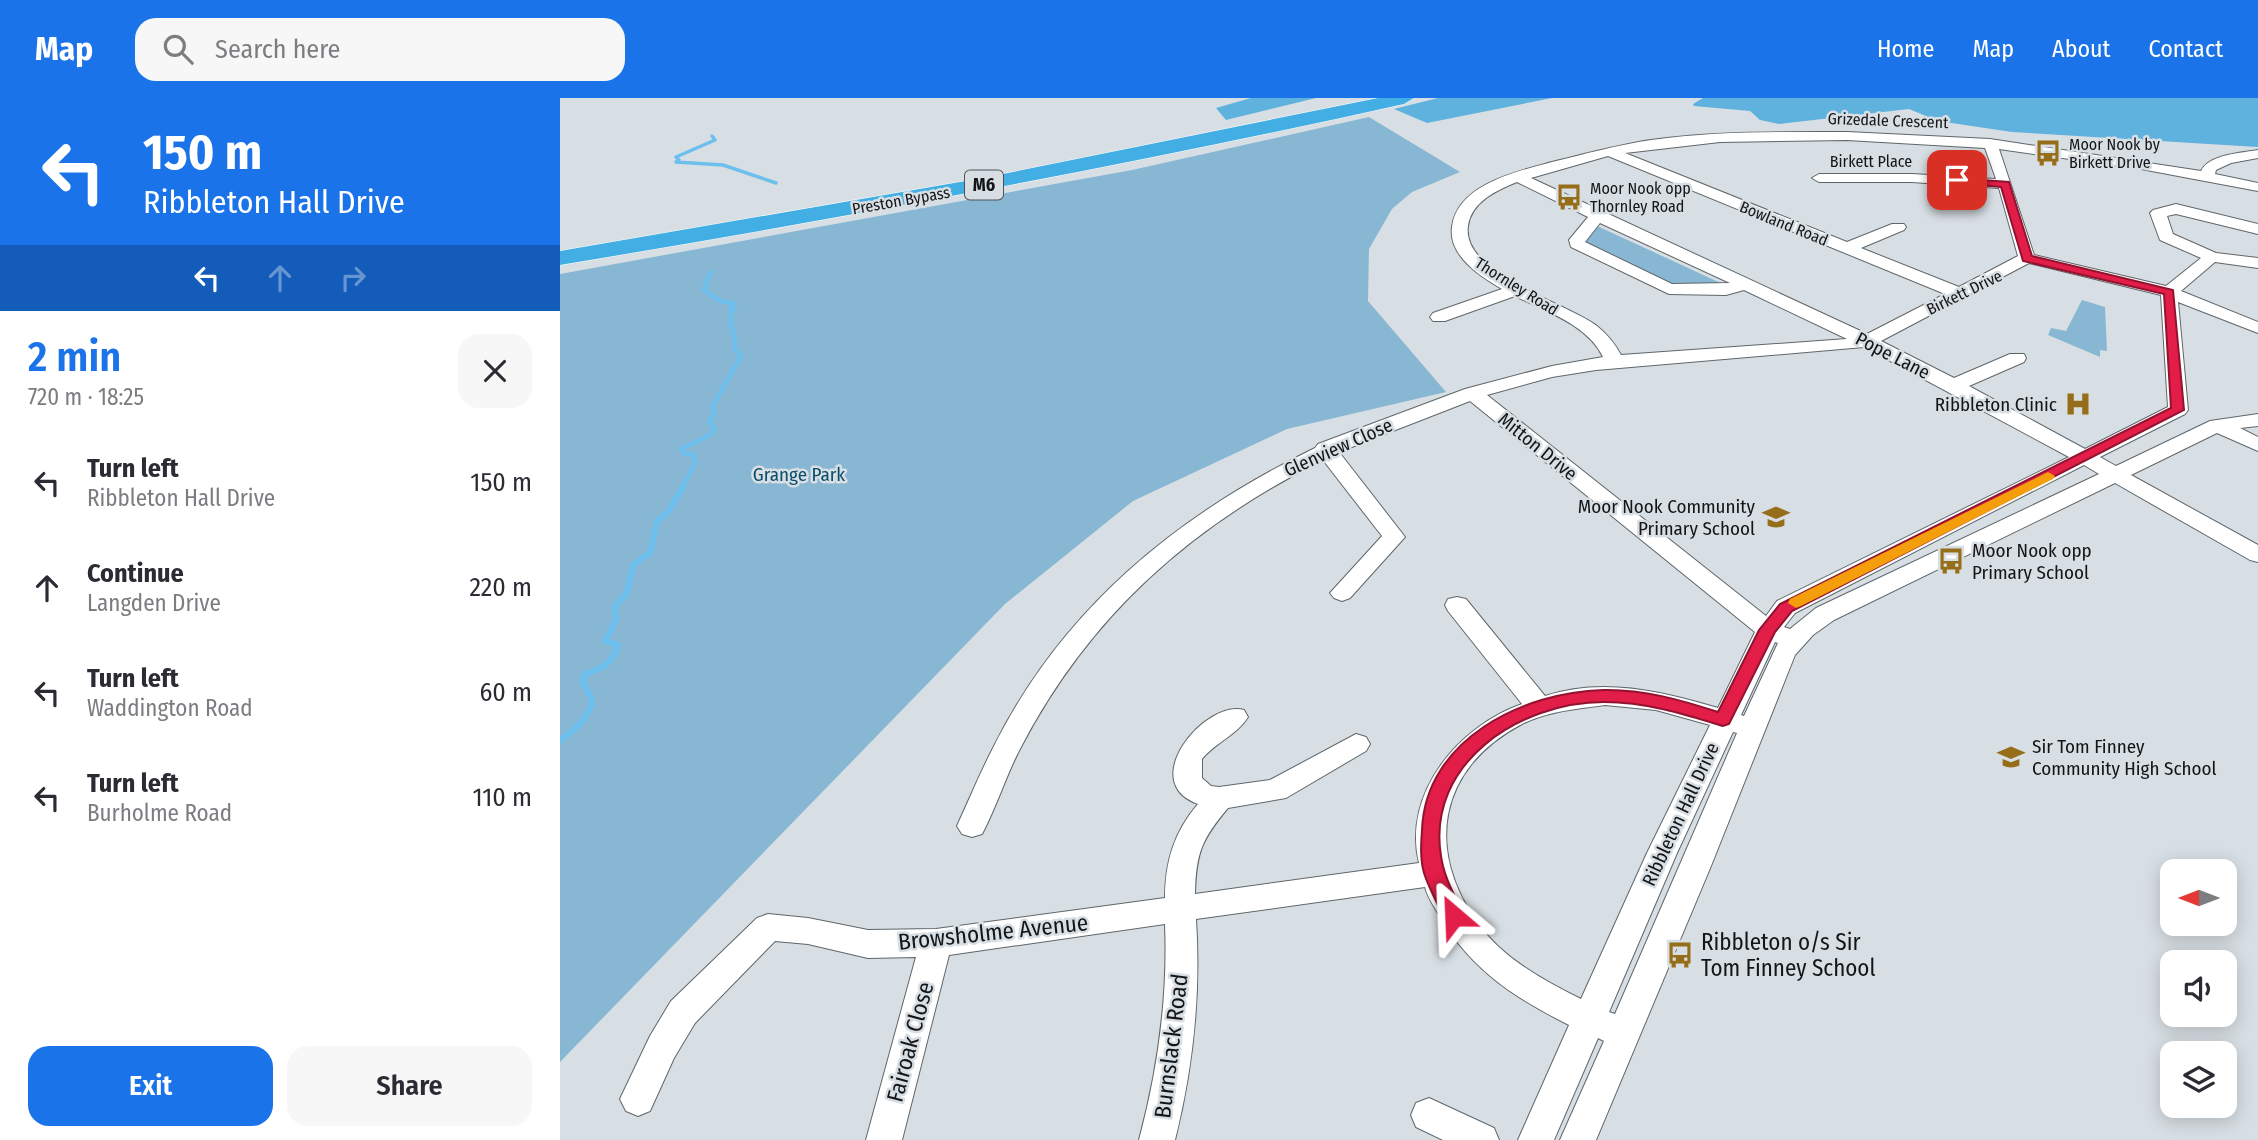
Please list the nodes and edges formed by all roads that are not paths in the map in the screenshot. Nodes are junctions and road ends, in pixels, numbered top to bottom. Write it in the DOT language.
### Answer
graph roads {
  1 [pos="1354,98"];
  2 [pos="1404,98"];
  3 [pos="1990,143"];
  4 [pos="1609,152"];
  5 [pos="2258,154"];
  6 [pos="1517,176"];
  7 [pos="2207,176"];
  8 [pos="1819,178"];
  9 [pos="2006,184"];
  10 [pos="2258,187"];
  11 [pos="1597,217"];
  12 [pos="1898,227"];
  13 [pos="2258,229"];
  14 [pos="560,242"];
  15 [pos="1847,248"];
  16 [pos="2212,257"];
  17 [pos="560,258"];
  18 [pos="2027,258"];
  19 [pos="2258,263"];
  20 [pos="1745,284"];
  21 [pos="1517,290"];
  22 [pos="2169,292"];
  23 [pos="1958,293"];
  24 [pos="1439,317"];
  25 [pos="2258,328"];
  26 [pos="1867,341"];
  27 [pos="2017,358"];
  28 [pos="1615,362"];
  29 [pos="1954,386"];
  30 [pos="1472,393"];
  31 [pos="2258,420"];
  32 [pos="2217,425"];
  33 [pos="2258,445"];
  34 [pos="1325,448"];
  35 [pos="2084,458"];
  36 [pos="2114,474"];
  37 [pos="2258,555"];
  38 [pos="1342,593"];
  39 [pos="1457,605"];
  40 [pos="1768,630"];
  41 [pos="1794,640"];
  42 [pos="1538,706"];
  43 [pos="1235,716"];
  44 [pos="1723,720"];
  45 [pos="1752,728"];
  46 [pos="1356,744"];
  47 [pos="1219,798"];
  48 [pos="972,826"];
  49 [pos="1661,853"];
  50 [pos="1696,866"];
  51 [pos="1434,873"];
  52 [pos="1180,910"];
  53 [pos="936,943"];
  54 [pos="1588,1018"];
  55 [pos="1624,1034"];
  56 [pos="639,1099"];
  57 [pos="1429,1115"];
  58 [pos="884,1140"];
  59 [pos="1157,1140"];
  60 [pos="1481,1140"];
  61 [pos="1536,1140"];
  62 [pos="1578,1140"];
  1 -- 14 [label="highway, Preston Bypass / M6"];
  2 -- 17 [label="highway, Preston Bypass / M6"];
  3 -- 4 [label="street, Grizedale Crescent"];
  3 -- 7 [label="street, Grizedale Crescent"];
  3 -- 9 [label="street"];
  4 -- 6 [label="street, Grizedale Crescent"];
  4 -- 15 [label="street, Bowland Road"];
  5 -- 7 [label="street"];
  6 -- 11 [label="street, Pope Lane"];
  6 -- 21 [label="street, Thornley Road"];
  7 -- 10 [label="street, Grizedale Crescent"];
  8 -- 9 [label="street, Birkett Place"];
  9 -- 18 [label="street"];
  11 -- 20 [label="street, Pope Lane"];
  11 -- 20 [label="street"];
  12 -- 15 [label="street"];
  13 -- 16 [label="street"];
  15 -- 23 [label="street, Bowland Road"];
  16 -- 19 [label="street"];
  16 -- 22 [label="street"];
  18 -- 22 [label="street"];
  18 -- 23 [label="street, Birkett Drive"];
  20 -- 26 [label="street, Pope Lane"];
  21 -- 24 [label="street"];
  21 -- 28 [label="street, Thornley Road"];
  22 -- 25 [label="street"];
  22 -- 35 [label="street, Ribbleton Hall Drive"];
  23 -- 26 [label="street, Birkett Drive"];
  26 -- 28 [label="street, Glenview Close"];
  26 -- 29 [label="street, Pope Lane"];
  27 -- 29 [label="street"];
  28 -- 30 [label="street, Glenview Close"];
  29 -- 35 [label="street, Pope Lane"];
  30 -- 34 [label="street, Glenview Close"];
  30 -- 40 [label="street, Mitton Drive"];
  31 -- 32 [label="street, Ribbleton Hall Drive"];
  32 -- 33 [label="street"];
  32 -- 36 [label="street, Ribbleton Hall Drive"];
  34 -- 38 [label="street"];
  34 -- 48 [label="street, Glenview Close"];
  35 -- 36 [label="street, Pope Lane"];
  35 -- 40 [label="street, Ribbleton Hall Drive"];
  36 -- 37 [label="street, Pope Lane"];
  36 -- 41 [label="street, Ribbleton Hall Drive"];
  39 -- 42 [label="street"];
  40 -- 41 [label="street, Mitton Drive"];
  40 -- 44 [label="street, Ribbleton Hall Drive"];
  41 -- 45 [label="street, Ribbleton Hall Drive"];
  42 -- 44 [label="street"];
  42 -- 51 [label="street"];
  43 -- 47 [label="street"];
  44 -- 45 [label="street"];
  44 -- 49 [label="street, Ribbleton Hall Drive"];
  45 -- 50 [label="street, Ribbleton Hall Drive"];
  46 -- 47 [label="street"];
  47 -- 52 [label="street, Burnslack Road"];
  49 -- 50 [label="street"];
  49 -- 54 [label="street, Ribbleton Hall Drive"];
  50 -- 55 [label="street, Ribbleton Hall Drive"];
  51 -- 52 [label="street, Browsholme Avenue"];
  51 -- 54 [label="street"];
  52 -- 53 [label="street, Browsholme Avenue"];
  52 -- 59 [label="street, Burnslack Road"];
  53 -- 56 [label="street, Browsholme Avenue"];
  53 -- 58 [label="street, Fairoak Close"];
  54 -- 55 [label="street"];
  54 -- 61 [label="street, Ribbleton Hall Drive"];
  55 -- 62 [label="street, Ribbleton Hall Drive"];
  57 -- 60 [label="street"];
}
